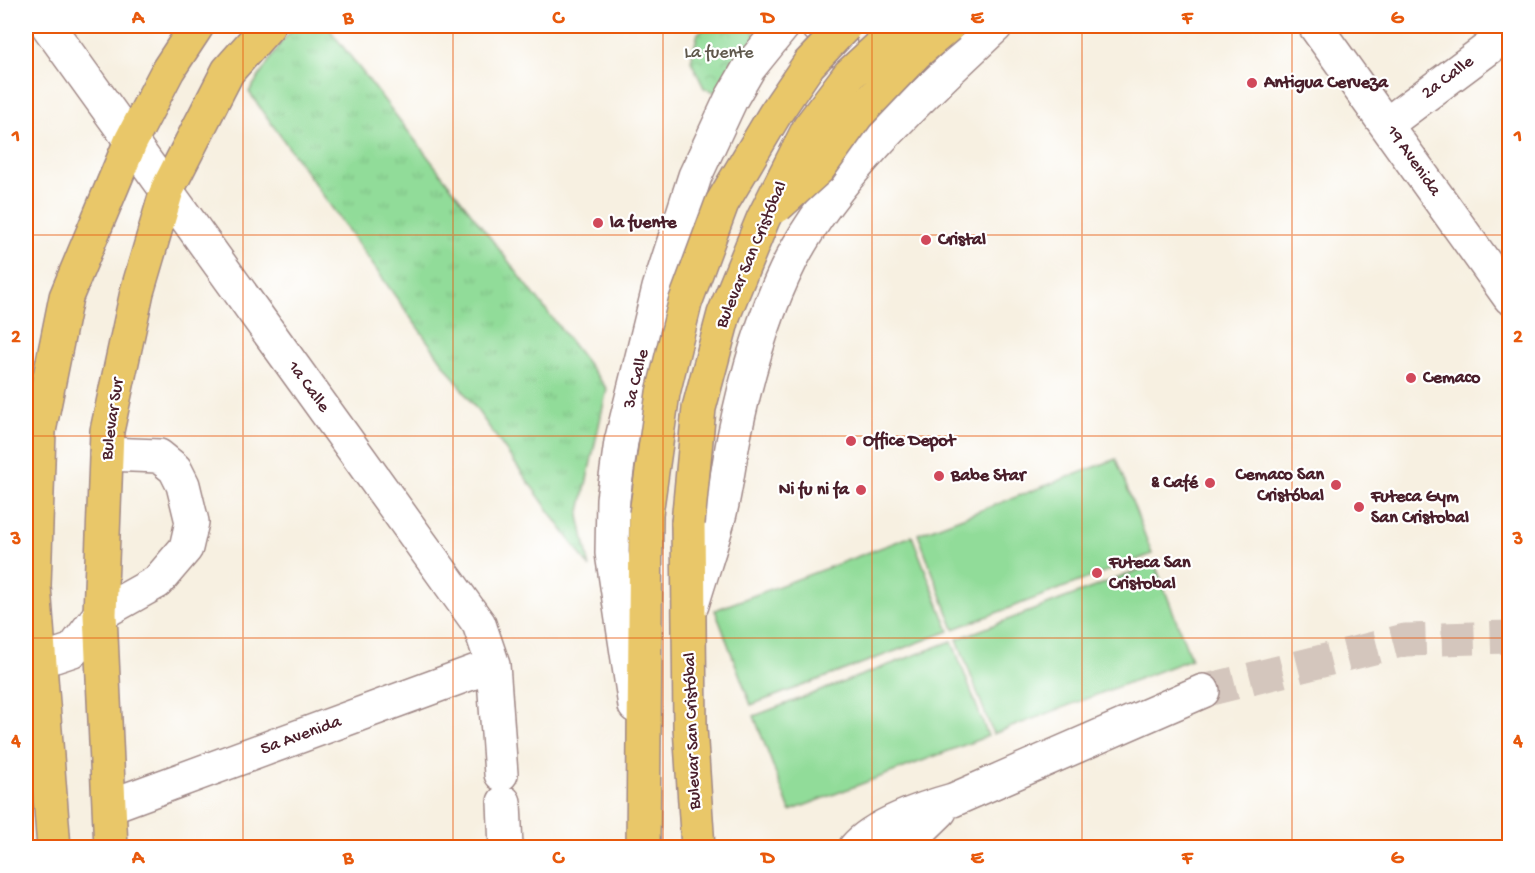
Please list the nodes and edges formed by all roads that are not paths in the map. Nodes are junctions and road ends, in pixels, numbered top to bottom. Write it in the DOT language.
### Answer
graph roads {
  1 [pos="48,26"];
  2 [pos="197,26"];
  3 [pos="268,26"];
  4 [pos="818,26"];
  5 [pos="845,26"];
  6 [pos="902,26"];
  7 [pos="948,26"];
  8 [pos="996,26"];
  9 [pos="1315,26"];
  10 [pos="768,32"];
  11 [pos="1509,32"];
  12 [pos="931,89"];
  13 [pos="1387,124"];
  14 [pos="131,141"];
  15 [pos="166,190"];
  16 [pos="763,219"];
  17 [pos="1509,298"];
  18 [pos="106,454"];
  19 [pos="30,592"];
  20 [pos="690,612"];
  21 [pos="100,614"];
  22 [pos="32,656"];
  23 [pos="493,664"];
  24 [pos="1203,691"];
  25 [pos="643,760"];
  26 [pos="953,800"];
  27 [pos="110,806"];
  28 [pos="54,848"];
  29 [pos="111,848"];
  30 [pos="507,848"];
  31 [pos="643,848"];
  32 [pos="698,848"];
  33 [pos="855,848"];
  34 [pos="902,848"];
  1 -- 14 [label="street, 1a Calle"];
  2 -- 14 [label="main road"];
  3 -- 15 [label="main road, Bulevar Sur"];
  4 -- 12 [label="street"];
  5 -- 25 [label="main road, bridge"];
  6 -- 16 [label="main road, Bulevar San Cristóbal, bridge"];
  7 -- 16 [label="main road, bridge"];
  8 -- 12 [label="street"];
  9 -- 13 [label="street, 19 Avenida"];
  10 -- 25 [label="street, 3a Calle"];
  11 -- 13 [label="street, 2a Calle"];
  12 -- 20 [label="street"];
  13 -- 17 [label="street, 19 Avenida"];
  14 -- 15 [label="street, 1a Calle"];
  14 -- 19 [label="main road"];
  15 -- 18 [label="main road, Bulevar Sur"];
  15 -- 23 [label="street, 1a Calle"];
  16 -- 20 [label="main road, Bulevar San Cristóbal, bridge"];
  18 -- 21 [label="main road, Bulevar Sur"];
  18 -- 21 [label="street"];
  19 -- 22 [label="main road"];
  20 -- 32 [label="main road, Bulevar San Cristóbal"];
  21 -- 22 [label="street"];
  21 -- 27 [label="main road, Bulevar Sur"];
  22 -- 28 [label="main road"];
  23 -- 27 [label="street, 5a Avenida"];
  23 -- 30 [label="street, 1a Calle"];
  24 -- 26 [label="street"];
  25 -- 31 [label="main road"];
  26 -- 33 [label="street"];
  26 -- 34 [label="street"];
  27 -- 29 [label="main road, Bulevar Sur"];
}
